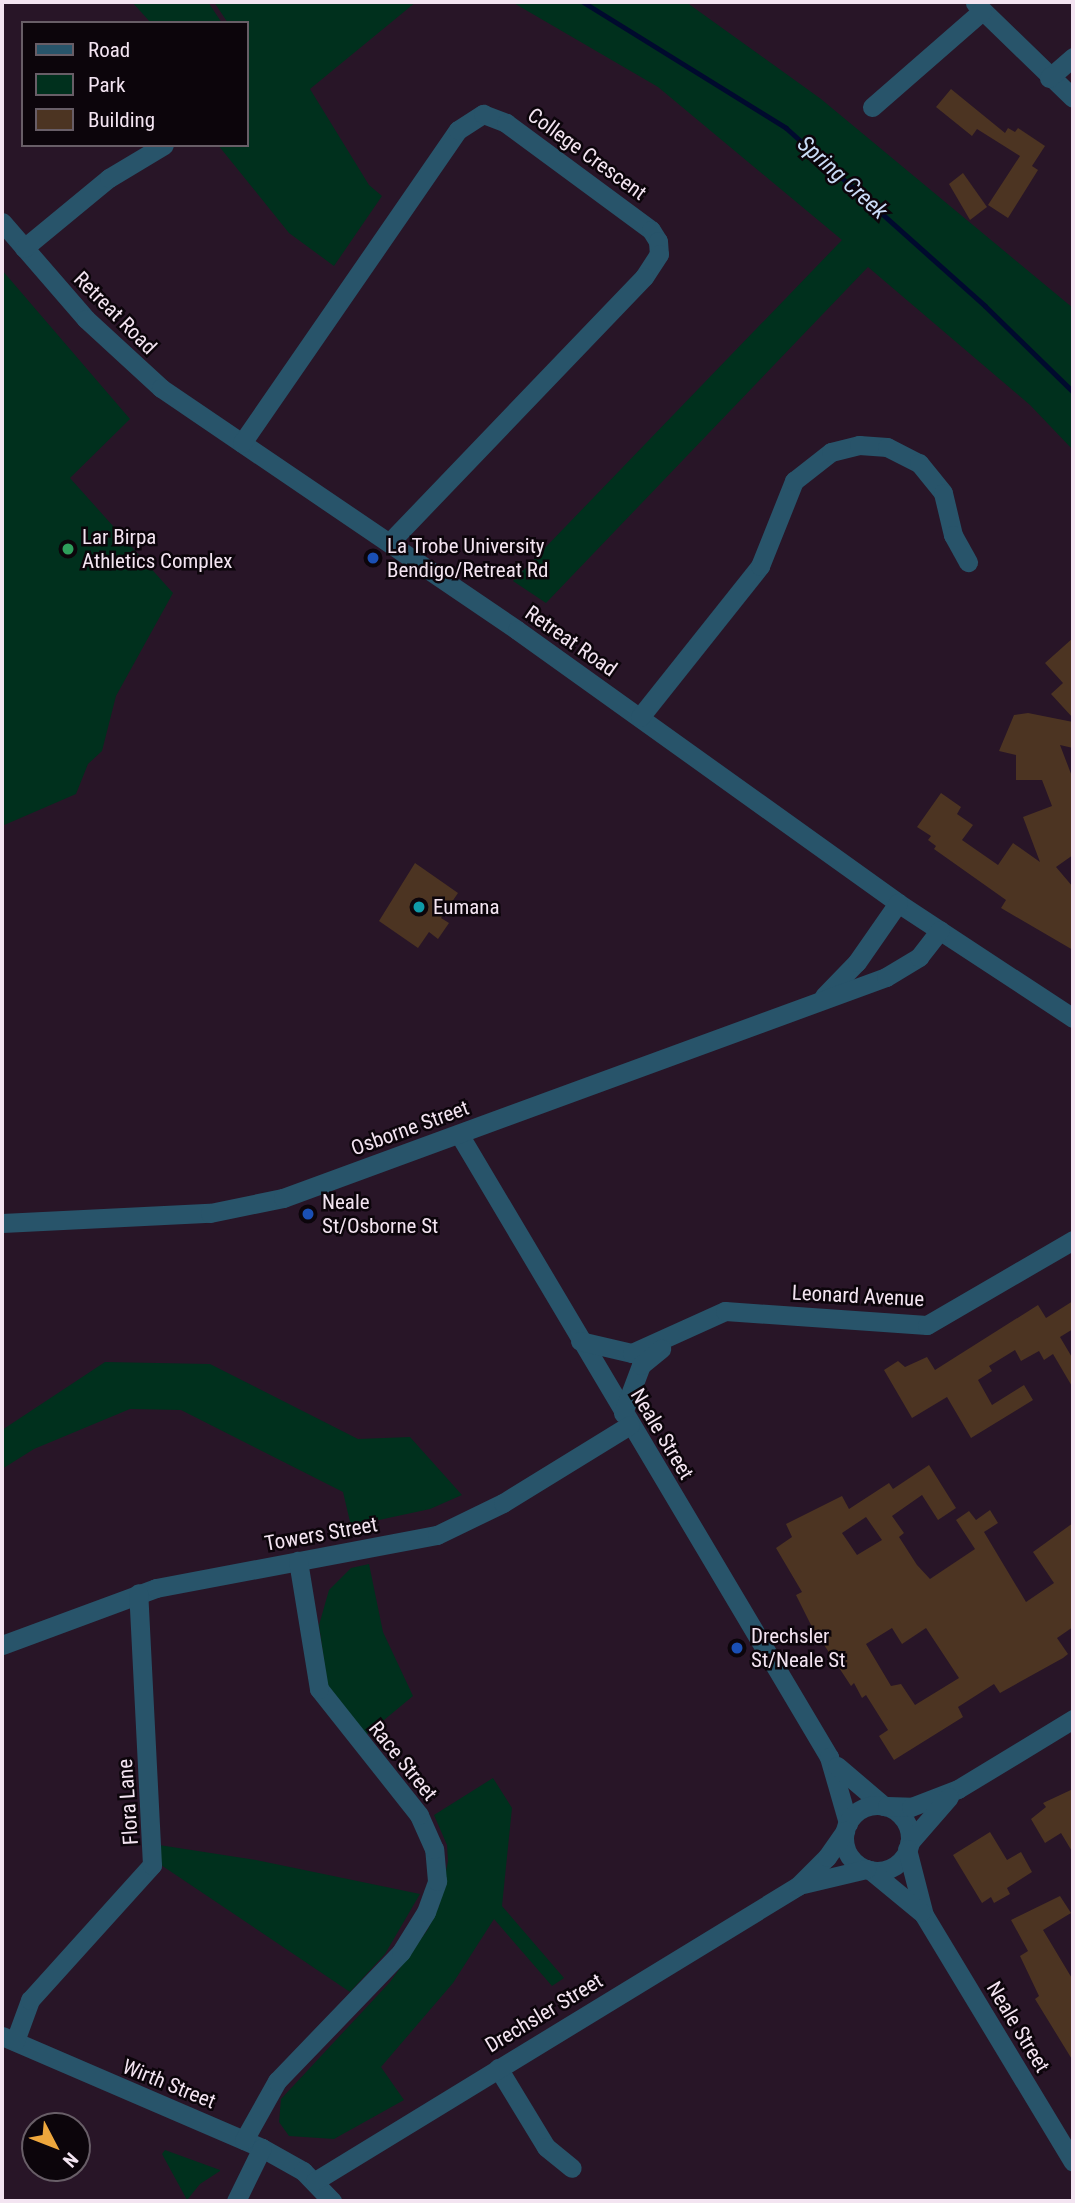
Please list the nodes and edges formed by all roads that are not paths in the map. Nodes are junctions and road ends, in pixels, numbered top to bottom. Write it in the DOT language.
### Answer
graph roads {
  1 [pos="978,6"];
  2 [pos="1073,57"];
  3 [pos="1049,78"];
  4 [pos="1073,98"];
  5 [pos="872,107"];
  6 [pos="161,147"];
  7 [pos="2,222"];
  8 [pos="24,248"];
  9 [pos="242,443"];
  10 [pos="389,543"];
  11 [pos="968,562"];
  12 [pos="640,717"];
  13 [pos="898,903"];
  14 [pos="940,930"];
  15 [pos="818,1002"];
  16 [pos="1073,1018"];
  17 [pos="459,1133"];
  18 [pos="2,1223"];
  19 [pos="1073,1240"];
  20 [pos="667,1339"];
  21 [pos="580,1341"];
  22 [pos="627,1419"];
  23 [pos="298,1561"];
  24 [pos="138,1593"];
  25 [pos="2,1646"];
  26 [pos="1073,1718"];
  27 [pos="829,1757"];
  28 [pos="958,1789"];
  29 [pos="885,1806"];
  30 [pos="846,1827"];
  31 [pos="908,1846"];
  32 [pos="868,1869"];
  33 [pos="798,1886"];
  34 [pos="924,1915"];
  35 [pos="8,2039"];
  36 [pos="498,2068"];
  37 [pos="253,2144"];
  38 [pos="1073,2162"];
  39 [pos="572,2168"];
  40 [pos="315,2181"];
  41 [pos="236,2201"];
  42 [pos="331,2201"];
  1 -- 3 [label="street"];
  1 -- 5 [label="street"];
  2 -- 3 [label="street"];
  3 -- 4 [label="street"];
  6 -- 8 [label="street"];
  7 -- 8 [label="street, Retreat Road"];
  8 -- 9 [label="street, Retreat Road"];
  9 -- 10 [label="street, Retreat Road"];
  9 -- 10 [label="street, College Crescent"];
  10 -- 12 [label="street, Retreat Road"];
  11 -- 12 [label="street"];
  12 -- 13 [label="street, Retreat Road"];
  13 -- 14 [label="street, Retreat Road"];
  13 -- 15 [label="street, Osborne Street"];
  14 -- 15 [label="street, Osborne Street"];
  14 -- 16 [label="street, Retreat Road"];
  15 -- 17 [label="street, Osborne Street"];
  17 -- 18 [label="street, Osborne Street"];
  17 -- 21 [label="street, Neale Street"];
  19 -- 20 [label="street, Leonard Avenue"];
  20 -- 21 [label="street, Leonard Avenue"];
  20 -- 22 [label="street, Leonard Avenue"];
  21 -- 22 [label="street, Neale Street"];
  22 -- 23 [label="street, Towers Street"];
  22 -- 27 [label="street, Neale Street"];
  23 -- 24 [label="street, Towers Street"];
  23 -- 37 [label="street, Race Street"];
  24 -- 25 [label="street, Towers Street"];
  24 -- 35 [label="street, Flora Lane"];
  26 -- 28 [label="street"];
  27 -- 29 [label="street, Neale Street"];
  27 -- 30 [label="street, Neale Street"];
  28 -- 29 [label="street"];
  28 -- 31 [label="street"];
  29 -- 30 [label="street"];
  29 -- 31 [label="street"];
  30 -- 32 [label="street"];
  30 -- 33 [label="street, Drechsler Street"];
  31 -- 32 [label="street"];
  31 -- 34 [label="street, Neale Street"];
  32 -- 33 [label="street, Drechsler Street"];
  32 -- 34 [label="street, Neale Street"];
  33 -- 36 [label="street, Drechsler Street"];
  34 -- 38 [label="street, Neale Street"];
  35 -- 37 [label="street, Wirth Street"];
  36 -- 39 [label="street"];
  36 -- 40 [label="street, Drechsler Street"];
  37 -- 40 [label="street, Wirth Street"];
  37 -- 41 [label="street, Race Street"];
  40 -- 42 [label="street, Wirth Street"];
}
